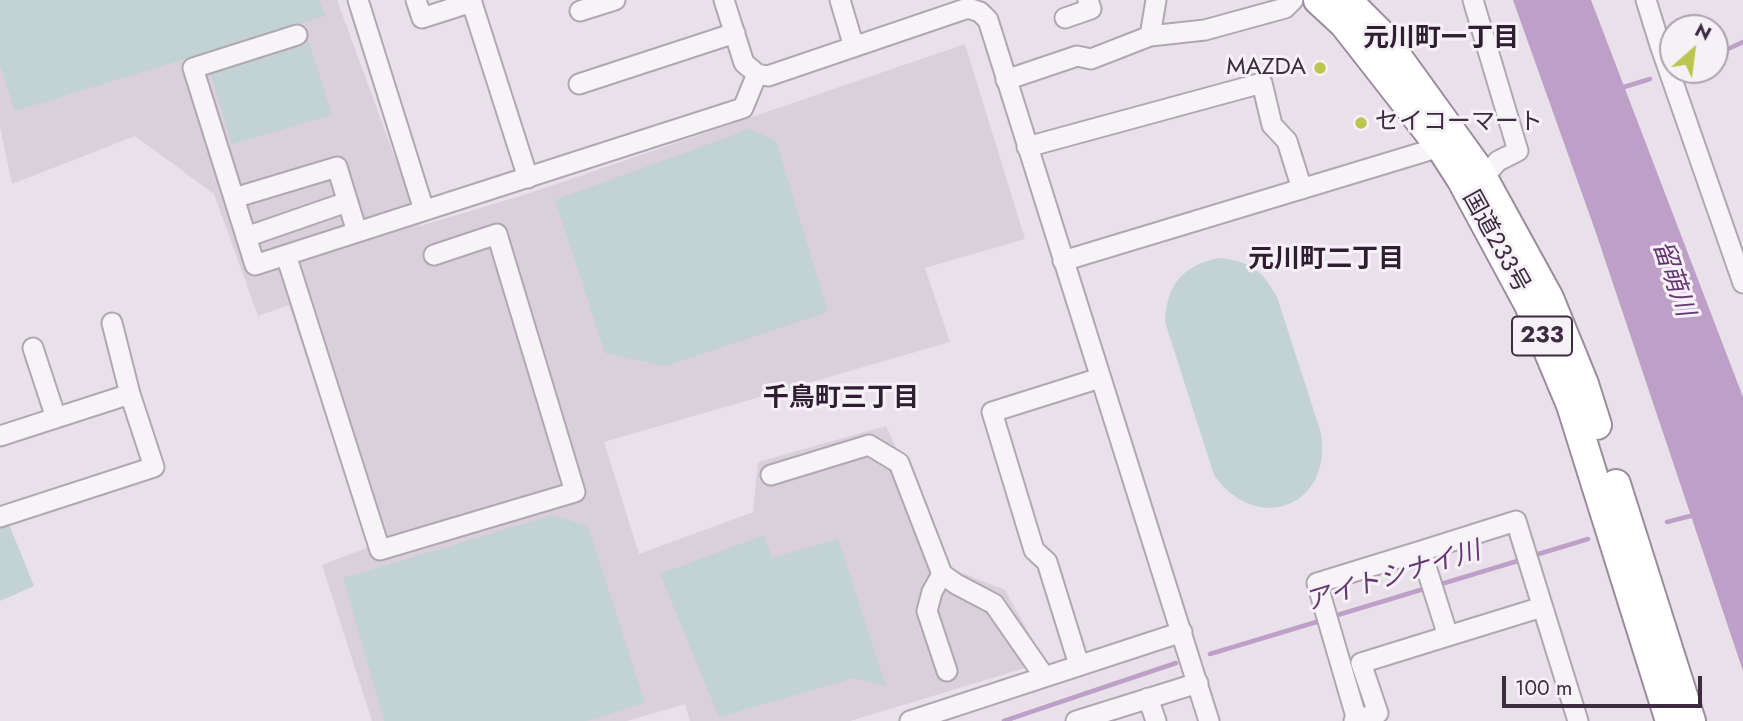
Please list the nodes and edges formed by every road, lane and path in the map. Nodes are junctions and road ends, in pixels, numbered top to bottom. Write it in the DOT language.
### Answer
graph roads {
  1 [pos="358,0"];
  2 [pos="416,0"];
  3 [pos="615,0"];
  4 [pos="724,0"];
  5 [pos="840,0"];
  6 [pos="1088,0"];
  7 [pos="1156,0"];
  8 [pos="1293,0"];
  9 [pos="1318,0"];
  10 [pos="1347,0"];
  11 [pos="1473,0"];
  12 [pos="1646,0"];
  13 [pos="472,1"];
  14 [pos="982,6"];
  15 [pos="580,11"];
  16 [pos="1065,18"];
  17 [pos="735,33"];
  18 [pos="297,35"];
  19 [pos="1150,36"];
  20 [pos="854,47"];
  21 [pos="757,74"];
  22 [pos="1006,80"];
  23 [pos="579,84"];
  24 [pos="1449,144"];
  25 [pos="1027,147"];
  26 [pos="528,178"];
  27 [pos="1483,178"];
  28 [pos="1302,189"];
  29 [pos="234,198"];
  30 [pos="347,202"];
  31 [pos="424,210"];
  32 [pos="357,232"];
  33 [pos="246,237"];
  34 [pos="286,255"];
  35 [pos="434,255"];
  36 [pos="1063,261"];
  37 [pos="1743,283"];
  38 [pos="112,323"];
  39 [pos="33,348"];
  40 [pos="1100,378"];
  41 [pos="130,394"];
  42 [pos="56,418"];
  43 [pos="0,436"];
  44 [pos="771,475"];
  45 [pos="0,517"];
  46 [pos="1421,551"];
  47 [pos="942,573"];
  48 [pos="1542,607"];
  49 [pos="1182,632"];
  50 [pos="1448,636"];
  51 [pos="1079,665"];
  52 [pos="947,671"];
  53 [pos="1044,676"];
  54 [pos="1197,680"];
  55 [pos="1149,698"];
  56 [pos="1355,720"];
  57 [pos="910,721"];
  58 [pos="1076,721"];
  59 [pos="1156,721"];
  60 [pos="1209,721"];
  61 [pos="1578,721"];
  62 [pos="1670,721"];
  63 [pos="1691,721"];
  1 -- 31 [label="street"];
  2 -- 13 [label="street"];
  3 -- 15 [label="street"];
  4 -- 17 [label="street"];
  5 -- 20 [label="street"];
  6 -- 16 [label="street"];
  7 -- 19 [label="street"];
  8 -- 19 [label="street"];
  9 -- 24 [label="highway, 国道233号 / 233"];
  10 -- 24 [label="highway, 国道233号 / 233"];
  11 -- 27 [label="street"];
  12 -- 37 [label="street"];
  13 -- 26 [label="street"];
  14 -- 20 [label="street"];
  14 -- 22 [label="street"];
  17 -- 21 [label="street"];
  17 -- 23 [label="street"];
  18 -- 29 [label="street"];
  19 -- 22 [label="street"];
  20 -- 21 [label="street"];
  21 -- 26 [label="street"];
  22 -- 25 [label="street"];
  24 -- 27 [label="highway, 国道233号 / 233"];
  24 -- 28 [label="street"];
  24 -- 62 [label="highway, 国道233号 / 233"];
  25 -- 28 [label="street"];
  25 -- 36 [label="street"];
  26 -- 31 [label="street"];
  27 -- 63 [label="highway, 国道233号 / 233"];
  28 -- 36 [label="street"];
  29 -- 30 [label="street"];
  29 -- 33 [label="street"];
  30 -- 32 [label="street"];
  30 -- 33 [label="street"];
  31 -- 32 [label="street"];
  32 -- 34 [label="street"];
  33 -- 34 [label="street"];
  34 -- 35 [label="street"];
  36 -- 40 [label="street"];
  38 -- 41 [label="street"];
  39 -- 42 [label="street"];
  40 -- 49 [label="street"];
  40 -- 51 [label="street"];
  41 -- 42 [label="street"];
  41 -- 45 [label="street"];
  42 -- 43 [label="street"];
  44 -- 47 [label="street"];
  46 -- 48 [label="street"];
  46 -- 50 [label="street"];
  46 -- 56 [label="street"];
  47 -- 52 [label="street"];
  47 -- 53 [label="street"];
  48 -- 50 [label="street"];
  48 -- 61 [label="street"];
  49 -- 51 [label="street"];
  49 -- 54 [label="street"];
  50 -- 56 [label="street"];
  51 -- 53 [label="street"];
  53 -- 57 [label="street"];
  54 -- 55 [label="street"];
  54 -- 60 [label="street"];
  55 -- 58 [label="street"];
  55 -- 59 [label="street"];
}
